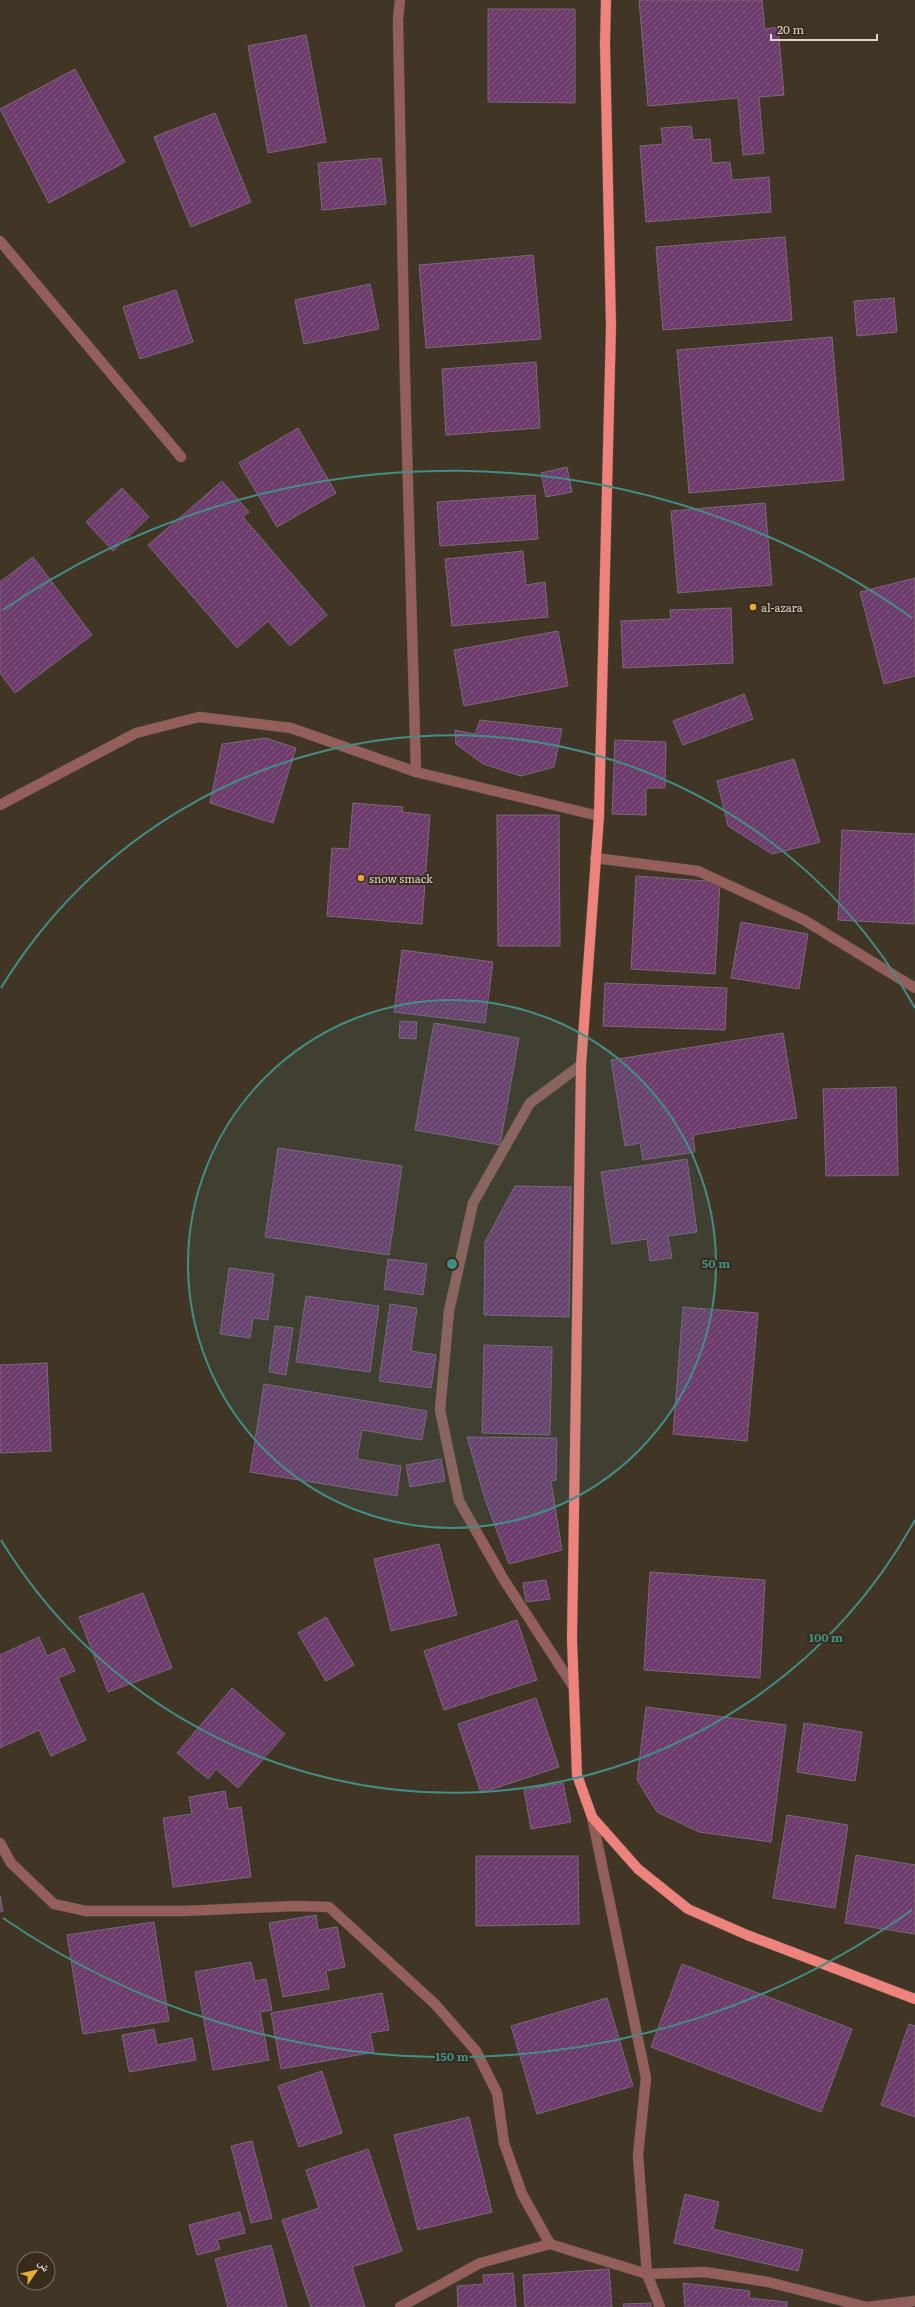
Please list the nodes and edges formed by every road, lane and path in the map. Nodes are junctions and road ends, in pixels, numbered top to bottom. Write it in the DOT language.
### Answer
graph roads {
  1 [pos="400,0"];
  2 [pos="606,0"];
  3 [pos="0,241"];
  4 [pos="181,457"];
  5 [pos="416,772"];
  6 [pos="0,805"];
  7 [pos="599,816"];
  8 [pos="595,858"];
  9 [pos="915,988"];
  10 [pos="581,1066"];
  11 [pos="574,1686"];
  12 [pos="592,1817"];
  13 [pos="0,1843"];
  14 [pos="915,1999"];
  15 [pos="550,2244"];
  16 [pos="647,2274"];
  17 [pos="915,2301"];
  18 [pos="400,2307"];
  19 [pos="660,2307"];
  1 -- 5 [label="street"];
  2 -- 7 [label="main road"];
  3 -- 4 [label="street"];
  5 -- 6 [label="street"];
  5 -- 7 [label="street"];
  7 -- 8 [label="main road"];
  8 -- 9 [label="street"];
  8 -- 10 [label="main road"];
  10 -- 11 [label="main road"];
  10 -- 11 [label="street"];
  11 -- 12 [label="main road"];
  12 -- 14 [label="main road"];
  12 -- 16 [label="street"];
  13 -- 15 [label="street"];
  15 -- 16 [label="street"];
  15 -- 18 [label="street"];
  16 -- 17 [label="street"];
  16 -- 19 [label="street"];
}
